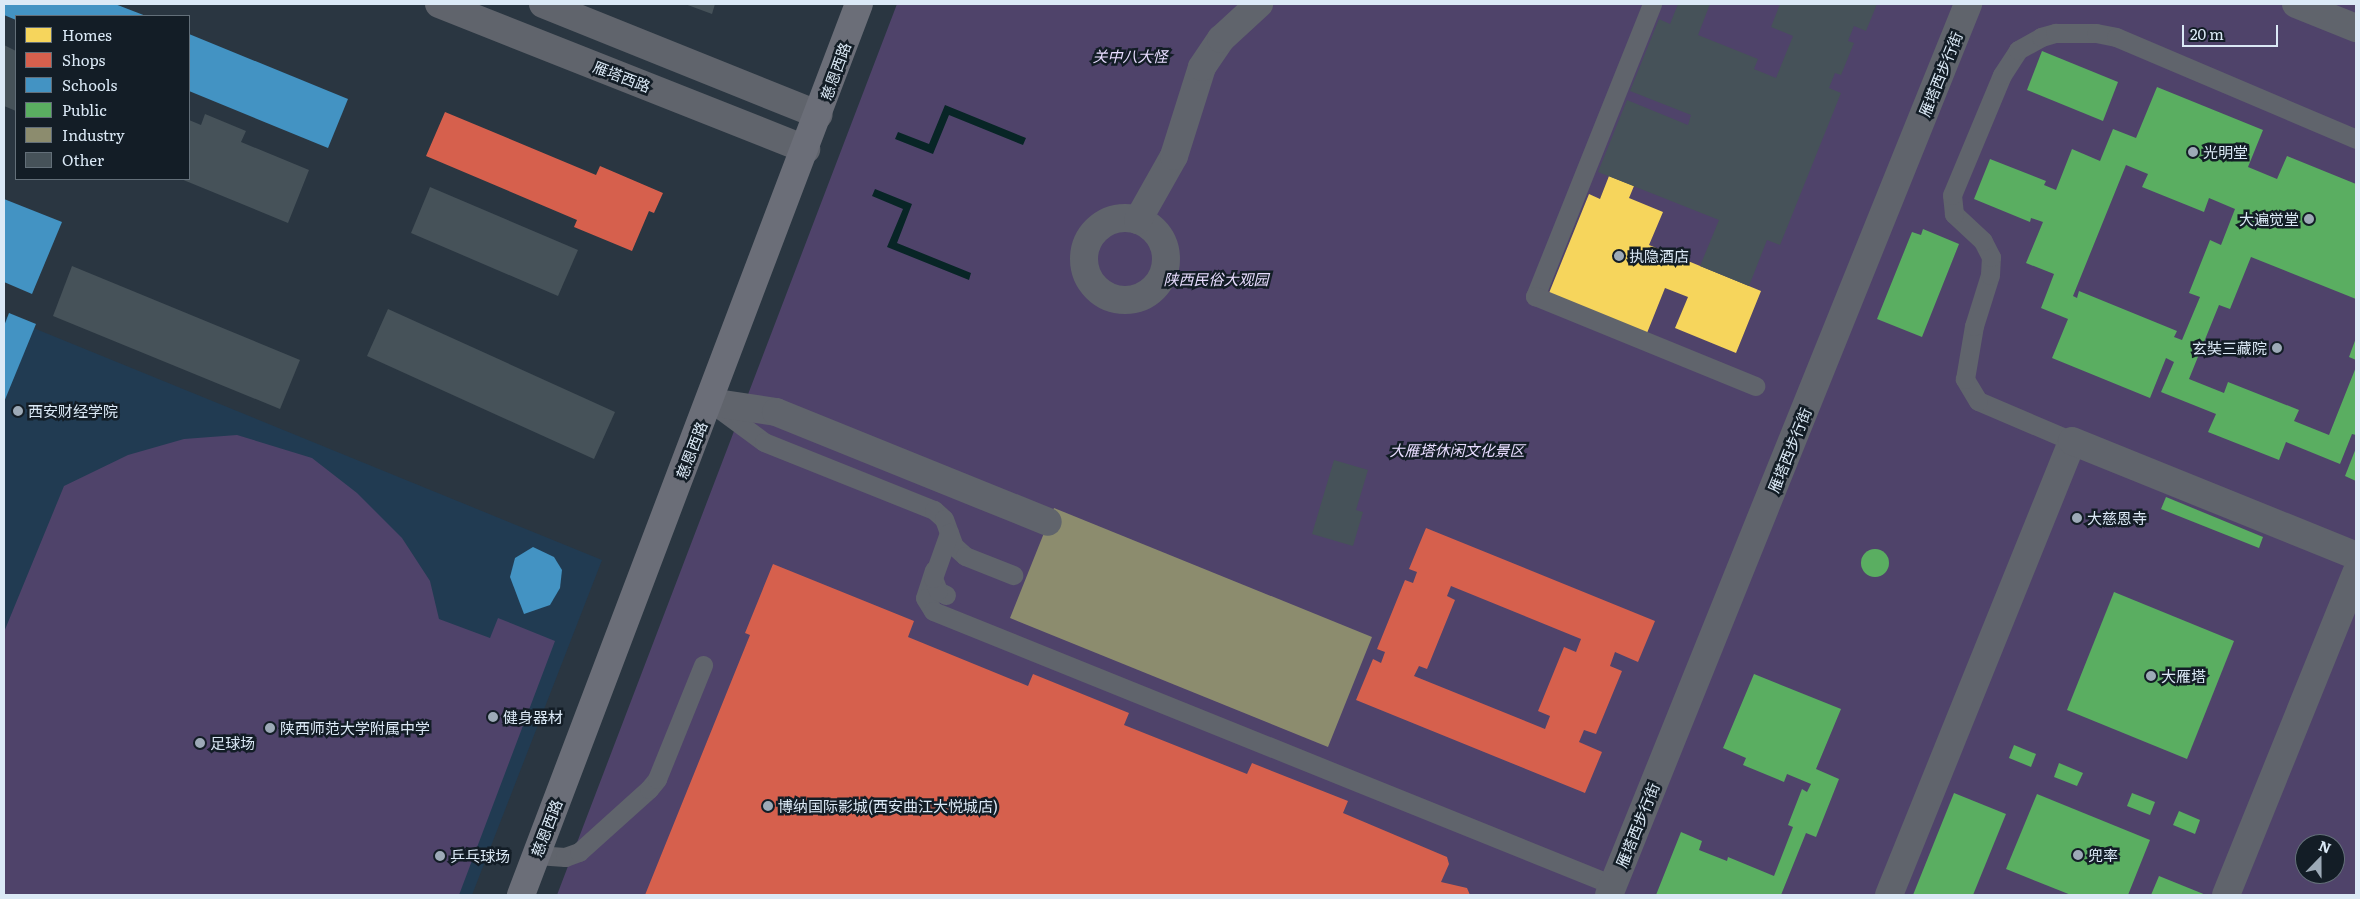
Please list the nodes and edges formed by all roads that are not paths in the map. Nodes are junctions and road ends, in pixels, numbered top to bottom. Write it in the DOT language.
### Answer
graph roads {
  1 [pos="438,4"];
  2 [pos="543,4"];
  3 [pos="860,4"];
  4 [pos="1260,4"];
  5 [pos="1652,4"];
  6 [pos="1968,4"];
  7 [pos="2296,4"];
  8 [pos="2356,28"];
  9 [pos="819,114"];
  10 [pos="2356,139"];
  11 [pos="806,149"];
  12 [pos="1138,220"];
  13 [pos="1755,386"];
  14 [pos="710,402"];
  15 [pos="2072,441"];
  16 [pos="1048,522"];
  17 [pos="950,533"];
  18 [pos="2356,556"];
  19 [pos="934,570"];
  20 [pos="2356,573"];
  21 [pos="1013,575"];
  22 [pos="946,595"];
  23 [pos="703,665"];
  24 [pos="536,855"];
  25 [pos="1611,890"];
  26 [pos="521,895"];
  27 [pos="1888,895"];
  28 [pos="2226,895"];
  1 -- 11 [label="street, 雁塔西路"];
  2 -- 9 [label="street"];
  3 -- 9 [label="main road, 慈恩西路"];
  4 -- 12 [label="street"];
  5 -- 13 [label="lane"];
  6 -- 25 [label="street, 雁塔西步行街"];
  7 -- 8 [label="street"];
  9 -- 11 [label="main road, 慈恩西路"];
  10 -- 15 [label="lane"];
  11 -- 24 [label="main road, 慈恩西路"];
  14 -- 16 [label="street"];
  14 -- 17 [label="lane"];
  15 -- 18 [label="street"];
  15 -- 27 [label="street"];
  17 -- 19 [label="lane"];
  17 -- 21 [label="lane"];
  19 -- 22 [label="lane"];
  19 -- 25 [label="lane"];
  20 -- 28 [label="street"];
  23 -- 24 [label="lane"];
  24 -- 26 [label="main road, 慈恩西路"];
}
